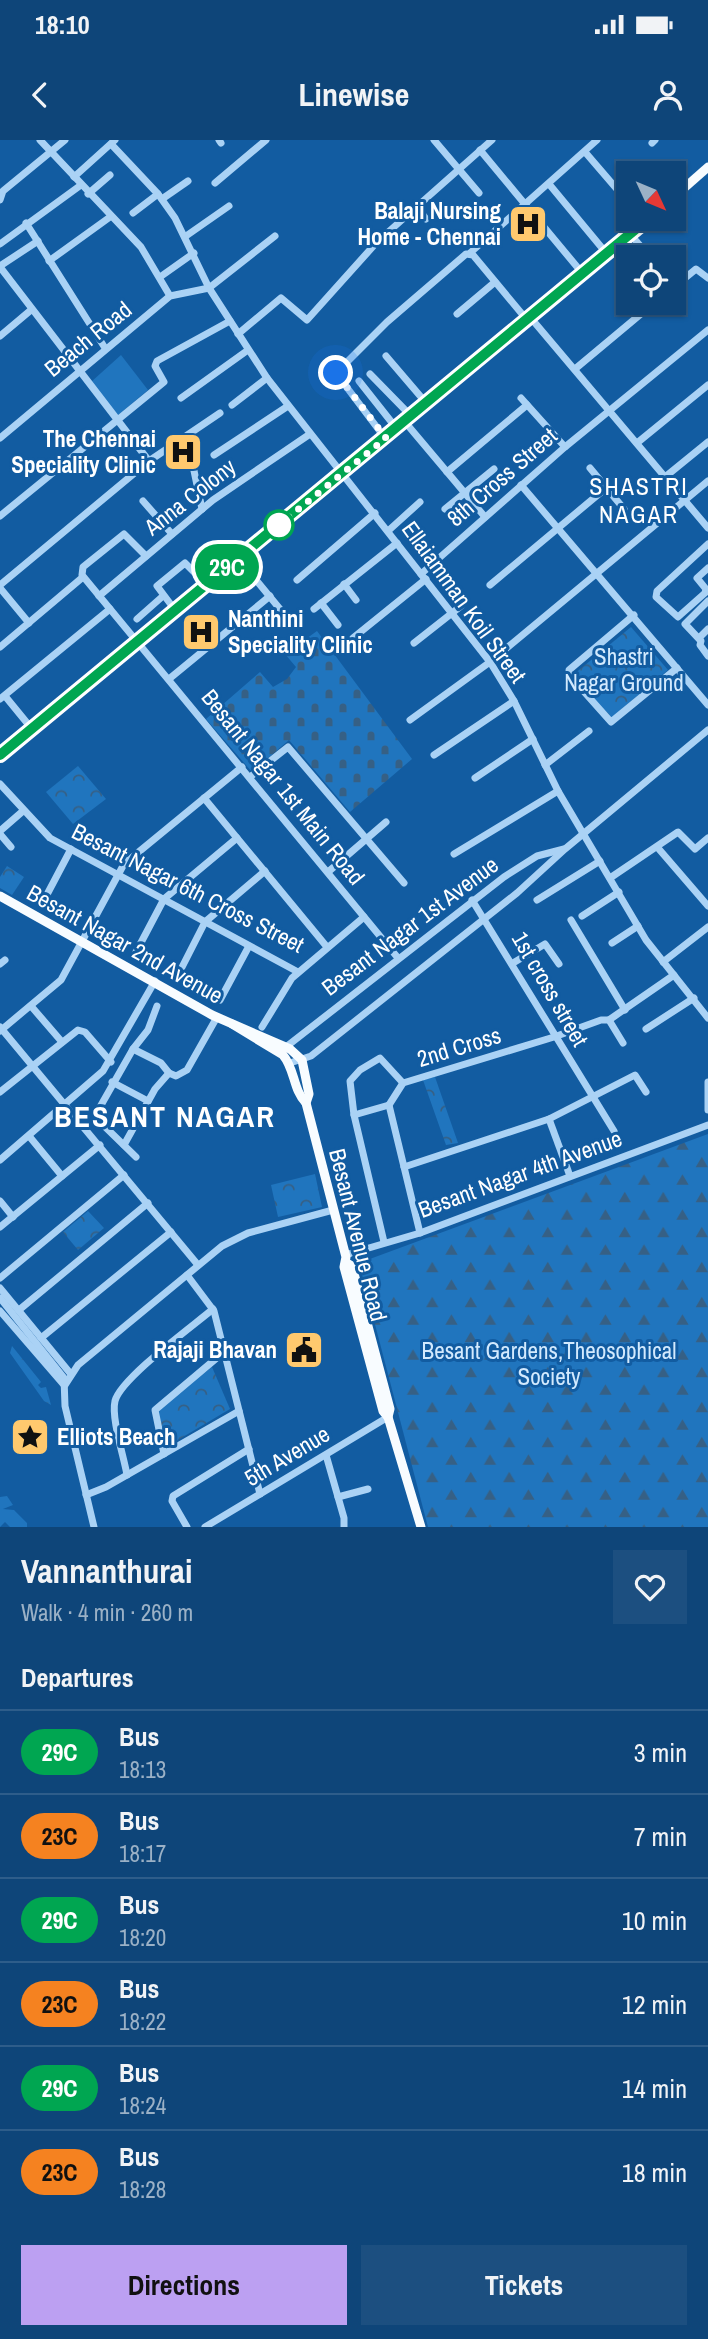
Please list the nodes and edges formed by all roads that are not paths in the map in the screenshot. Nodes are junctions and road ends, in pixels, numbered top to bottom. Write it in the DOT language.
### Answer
graph roads {
  1 [pos="40,140"];
  2 [pos="65,140"];
  3 [pos="265,140"];
  4 [pos="434,140"];
  5 [pos="492,140"];
  6 [pos="597,140"];
  7 [pos="113,142"];
  8 [pos="480,150"];
  9 [pos="50,151"];
  10 [pos="585,152"];
  11 [pos="458,167"];
  12 [pos="708,167"];
  13 [pos="110,175"];
  14 [pos="74,177"];
  15 [pos="188,181"];
  16 [pos="215,183"];
  17 [pos="549,184"];
  18 [pos="81,185"];
  19 [pos="686,186"];
  20 [pos="616,188"];
  21 [pos="480,193"];
  22 [pos="88,194"];
  23 [pos="160,196"];
  24 [pos="0,200"];
  25 [pos="525,204"];
  26 [pos="416,205"];
  27 [pos="229,206"];
  28 [pos="133,213"];
  29 [pos="110,217"];
  30 [pos="426,219"];
  31 [pos="26,223"];
  32 [pos="633,231"];
  33 [pos="630,234"];
  34 [pos="186,236"];
  35 [pos="275,236"];
  36 [pos="37,241"];
  37 [pos="0,244"];
  38 [pos="640,245"];
  39 [pos="194,253"];
  40 [pos="470,253"];
  41 [pos="607,254"];
  42 [pos="49,261"];
  43 [pos="0,267"];
  44 [pos="583,274"];
  45 [pos="160,277"];
  46 [pos="686,278"];
  47 [pos="708,278"];
  48 [pos="495,282"];
  49 [pos="209,288"];
  50 [pos="170,296"];
  51 [pos="31,310"];
  52 [pos="457,314"];
  53 [pos="640,315"];
  54 [pos="529,318"];
  55 [pos="230,321"];
  56 [pos="708,330"];
  57 [pos="238,334"];
  58 [pos="0,336"];
  59 [pos="105,348"];
  60 [pos="248,350"];
  61 [pos="386,356"];
  62 [pos="575,369"];
  63 [pos="77,371"];
  64 [pos="370,374"];
  65 [pos="267,378"];
  66 [pos="359,382"];
  67 [pos="708,384"];
  68 [pos="181,398"];
  69 [pos="521,398"];
  70 [pos="426,404"];
  71 [pos="232,405"];
  72 [pos="527,405"];
  73 [pos="288,406"];
  74 [pos="608,410"];
  75 [pos="220,413"];
  76 [pos="409,419"];
  77 [pos="116,420"];
  78 [pos="397,429"];
  79 [pos="310,434"];
  80 [pos="0,438"];
  81 [pos="386,438"];
  82 [pos="708,442"];
  83 [pos="637,443"];
  84 [pos="565,447"];
  85 [pos="214,456"];
  86 [pos="149,461"];
  87 [pos="193,466"];
  88 [pos="590,468"];
  89 [pos="494,469"];
  90 [pos="447,472"];
  91 [pos="343,474"];
  92 [pos="664,477"];
  93 [pos="708,481"];
  94 [pos="522,485"];
  95 [pos="606,488"];
  96 [pos="465,493"];
  97 [pos="684,500"];
  98 [pos="143,501"];
  99 [pos="420,502"];
  100 [pos="202,509"];
  101 [pos="446,509"];
  102 [pos="624,509"];
  103 [pos="375,513"];
  104 [pos="0,516"];
  105 [pos="485,517"];
  106 [pos="706,522"];
  107 [pos="560,527"];
  108 [pos="388,531"];
  109 [pos="172,534"];
  110 [pos="397,543"];
  111 [pos="708,544"];
  112 [pos="223,546"];
  113 [pos="146,556"];
  114 [pos="238,558"];
  115 [pos="708,568"];
  116 [pos="194,570"];
  117 [pos="598,572"];
  118 [pos="83,577"];
  119 [pos="423,577"];
  120 [pos="297,580"];
  121 [pos="206,584"];
  122 [pos="344,584"];
  123 [pos="490,585"];
  124 [pos="0,587"];
  125 [pos="99,596"];
  126 [pos="163,596"];
  127 [pos="270,596"];
  128 [pos="356,600"];
  129 [pos="708,601"];
  130 [pos="321,603"];
  131 [pos="461,606"];
  132 [pos="110,609"];
  133 [pos="314,609"];
  134 [pos="175,610"];
  135 [pos="452,614"];
  136 [pos="634,615"];
  137 [pos="137,619"];
  138 [pos="289,621"];
  139 [pos="29,623"];
  140 [pos="338,625"];
  141 [pos="708,629"];
  142 [pos="354,638"];
  143 [pos="703,640"];
  144 [pos="139,641"];
  145 [pos="414,642"];
  146 [pos="0,647"];
  147 [pos="708,656"];
  148 [pos="490,662"];
  149 [pos="677,668"];
  150 [pos="169,679"];
  151 [pos="2,697"];
  152 [pos="514,701"];
  153 [pos="708,705"];
  154 [pos="410,720"];
  155 [pos="32,729"];
  156 [pos="708,730"];
  157 [pos="589,731"];
  158 [pos="533,739"];
  159 [pos="0,755"];
  160 [pos="434,755"];
  161 [pos="545,765"];
  162 [pos="242,767"];
  163 [pos="250,777"];
  164 [pos="475,778"];
  165 [pos="0,784"];
  166 [pos="558,791"];
  167 [pos="204,798"];
  168 [pos="23,811"];
  169 [pos="386,822"];
  170 [pos="0,833"];
  171 [pos="583,834"];
  172 [pos="237,838"];
  173 [pos="708,838"];
  174 [pos="367,839"];
  175 [pos="11,847"];
  176 [pos="658,848"];
  177 [pos="71,849"];
  178 [pos="565,849"];
  179 [pos="454,854"];
  180 [pos="600,861"];
  181 [pos="265,871"];
  182 [pos="328,872"];
  183 [pos="117,875"];
  184 [pos="610,878"];
  185 [pos="404,883"];
  186 [pos="619,892"];
  187 [pos="0,896"];
  188 [pos="164,900"];
  189 [pos="472,900"];
  190 [pos="537,900"];
  191 [pos="42,904"];
  192 [pos="708,906"];
  193 [pos="582,916"];
  194 [pos="364,917"];
  195 [pos="486,918"];
  196 [pos="571,920"];
  197 [pos="205,922"];
  198 [pos="638,926"];
  199 [pos="708,927"];
  200 [pos="83,942"];
  201 [pos="612,943"];
  202 [pos="249,946"];
  203 [pos="327,947"];
  204 [pos="135,954"];
  205 [pos="398,958"];
  206 [pos="663,962"];
  207 [pos="513,963"];
  208 [pos="559,964"];
  209 [pos="298,972"];
  210 [pos="674,975"];
  211 [pos="177,976"];
  212 [pos="155,981"];
  213 [pos="694,998"];
  214 [pos="220,1000"];
  215 [pos="708,1000"];
  216 [pos="31,1006"];
  217 [pos="157,1006"];
  218 [pos="700,1007"];
  219 [pos="625,1010"];
  220 [pos="708,1018"];
  221 [pos="609,1020"];
  222 [pos="215,1021"];
  223 [pos="262,1027"];
  224 [pos="1,1028"];
  225 [pos="646,1029"];
  226 [pos="554,1037"];
  227 [pos="62,1042"];
  228 [pos="624,1043"];
  229 [pos="133,1049"];
  230 [pos="280,1049"];
  231 [pos="302,1060"];
  232 [pos="111,1062"];
  233 [pos="290,1063"];
  234 [pos="33,1066"];
  235 [pos="169,1073"];
  236 [pos="112,1082"];
  237 [pos="708,1082"];
  238 [pos="403,1083"];
  239 [pos="0,1092"];
  240 [pos="646,1092"];
  241 [pos="592,1097"];
  242 [pos="148,1101"];
  243 [pos="306,1103"];
  244 [pos="67,1105"];
  245 [pos="389,1105"];
  246 [pos="708,1110"];
  247 [pos="354,1115"];
  248 [pos="549,1119"];
  249 [pos="708,1125"];
  250 [pos="614,1131"];
  251 [pos="29,1136"];
  252 [pos="100,1145"];
  253 [pos="124,1145"];
  254 [pos="136,1157"];
  255 [pos="0,1160"];
  256 [pos="404,1167"];
  257 [pos="124,1175"];
  258 [pos="570,1176"];
  259 [pos="62,1177"];
  260 [pos="0,1200"];
  261 [pos="148,1203"];
  262 [pos="333,1210"];
  263 [pos="13,1217"];
  264 [pos="0,1227"];
  265 [pos="171,1232"];
  266 [pos="420,1233"];
  267 [pos="384,1242"];
  268 [pos="346,1259"];
  269 [pos="198,1265"];
  270 [pos="187,1275"];
  271 [pos="0,1278"];
  272 [pos="0,1288"];
  273 [pos="0,1298"];
  274 [pos="213,1309"];
  275 [pos="19,1310"];
  276 [pos="0,1311"];
  277 [pos="41,1338"];
  278 [pos="225,1351"];
  279 [pos="70,1373"];
  280 [pos="65,1385"];
  281 [pos="240,1411"];
  282 [pos="388,1417"];
  283 [pos="249,1448"];
  284 [pos="164,1454"];
  285 [pos="326,1455"];
  286 [pos="127,1475"];
  287 [pos="368,1489"];
  288 [pos="260,1494"];
  289 [pos="86,1495"];
  290 [pos="338,1497"];
  291 [pos="94,1527"];
  292 [pos="187,1527"];
  293 [pos="205,1527"];
  294 [pos="344,1527"];
  295 [pos="421,1527"];
  1 -- 9 [label="street"];
  2 -- 9 [label="street"];
  3 -- 16 [label="street"];
  4 -- 11 [label="street"];
  5 -- 8 [label="street"];
  6 -- 10 [label="street"];
  7 -- 14 [label="street"];
  7 -- 23 [label="street, Ellaiamman Koil Street"];
  8 -- 11 [label="street"];
  8 -- 25 [label="street"];
  9 -- 14 [label="street"];
  9 -- 24 [label="street"];
  10 -- 17 [label="street"];
  10 -- 20 [label="street"];
  11 -- 21 [label="street"];
  11 -- 26 [label="street"];
  12 -- 19 [label="main road"];
  13 -- 22 [label="street"];
  14 -- 18 [label="street"];
  15 -- 23 [label="street"];
  17 -- 25 [label="street"];
  17 -- 41 [label="street"];
  18 -- 22 [label="street"];
  18 -- 31 [label="street"];
  22 -- 29 [label="street"];
  23 -- 28 [label="street"];
  23 -- 34 [label="street, Ellaiamman Koil Street"];
  25 -- 40 [label="street"];
  25 -- 44 [label="street"];
  26 -- 30 [label="street"];
  26 -- 57 [label="street"];
  27 -- 34 [label="street"];
  29 -- 42 [label="street"];
  29 -- 45 [label="street"];
  31 -- 36 [label="street"];
  31 -- 37 [label="street"];
  32 -- 33 [label="main road"];
  33 -- 38 [label="street"];
  33 -- 41 [label="main road"];
  34 -- 39 [label="street, Ellaiamman Koil Street"];
  35 -- 49 [label="street"];
  36 -- 42 [label="street"];
  36 -- 43 [label="street"];
  39 -- 45 [label="street"];
  39 -- 49 [label="street, Ellaiamman Koil Street"];
  40 -- 48 [label="street"];
  40 -- 81 [label="street"];
  41 -- 44 [label="main road"];
  42 -- 59 [label="street"];
  43 -- 51 [label="street"];
  44 -- 54 [label="main road"];
  45 -- 50 [label="street"];
  46 -- 47 [label="street"];
  48 -- 52 [label="street"];
  48 -- 54 [label="street"];
  49 -- 50 [label="street, Beach Road"];
  49 -- 55 [label="street, Ellaiamman Koil Street"];
  50 -- 59 [label="street, Beach Road"];
  51 -- 58 [label="street"];
  51 -- 63 [label="street"];
  53 -- 62 [label="street"];
  54 -- 62 [label="street"];
  54 -- 70 [label="main road"];
  55 -- 57 [label="street, Ellaiamman Koil Street"];
  55 -- 77 [label="street"];
  56 -- 74 [label="street, 8th Cross Street"];
  57 -- 60 [label="street, Ellaiamman Koil Street"];
  59 -- 63 [label="street, Beach Road"];
  60 -- 65 [label="street, Ellaiamman Koil Street"];
  60 -- 68 [label="street"];
  61 -- 70 [label="street"];
  62 -- 74 [label="street"];
  63 -- 77 [label="street"];
  63 -- 80 [label="street, Beach Road"];
  64 -- 76 [label="street"];
  65 -- 71 [label="street"];
  65 -- 73 [label="street, Ellaiamman Koil Street"];
  66 -- 78 [label="street"];
  67 -- 83 [label="street"];
  69 -- 72 [label="street"];
  70 -- 76 [label="main road"];
  72 -- 84 [label="street"];
  72 -- 90 [label="street"];
  73 -- 79 [label="street, Ellaiamman Koil Street"];
  73 -- 85 [label="street"];
  74 -- 83 [label="street"];
  74 -- 84 [label="street, 8th Cross Street"];
  75 -- 86 [label="street"];
  76 -- 78 [label="main road"];
  76 -- 90 [label="street"];
  77 -- 86 [label="street"];
  77 -- 104 [label="street"];
  78 -- 81 [label="main road"];
  79 -- 91 [label="street, Ellaiamman Koil Street"];
  79 -- 100 [label="street, Anna Colony"];
  81 -- 91 [label="main road"];
  82 -- 92 [label="street"];
  83 -- 92 [label="street"];
  84 -- 94 [label="street, 8th Cross Street"];
  86 -- 124 [label="street"];
  87 -- 100 [label="street"];
  88 -- 95 [label="street"];
  89 -- 96 [label="street"];
  90 -- 96 [label="street"];
  91 -- 103 [label="street, Ellaiamman Koil Street"];
  91 -- 114 [label="main road"];
  92 -- 97 [label="street"];
  93 -- 97 [label="street"];
  94 -- 105 [label="street, 8th Cross Street"];
  94 -- 107 [label="street"];
  95 -- 102 [label="street"];
  95 -- 107 [label="street"];
  96 -- 101 [label="street"];
  96 -- 105 [label="street"];
  97 -- 106 [label="street"];
  97 -- 117 [label="street"];
  98 -- 109 [label="street"];
  99 -- 108 [label="street"];
  100 -- 109 [label="street, Anna Colony"];
  103 -- 108 [label="street, Ellaiamman Koil Street"];
  103 -- 120 [label="street"];
  105 -- 119 [label="street, 8th Cross Street"];
  107 -- 117 [label="street"];
  107 -- 123 [label="street"];
  108 -- 110 [label="street, Ellaiamman Koil Street"];
  109 -- 113 [label="street, Anna Colony"];
  110 -- 119 [label="street, Ellaiamman Koil Street"];
  110 -- 122 [label="street"];
  111 -- 115 [label="street"];
  112 -- 116 [label="street"];
  113 -- 118 [label="street"];
  113 -- 125 [label="street, Anna Colony"];
  114 -- 121 [label="main road"];
  114 -- 127 [label="street"];
  116 -- 121 [label="street"];
  116 -- 126 [label="street"];
  117 -- 136 [label="street"];
  117 -- 148 [label="street"];
  118 -- 125 [label="street, Besant Nagar 1st Main Road"];
  118 -- 139 [label="street"];
  119 -- 135 [label="street, Ellaiamman Koil Street"];
  119 -- 142 [label="street, 8th Cross Street"];
  121 -- 134 [label="main road"];
  122 -- 128 [label="street"];
  122 -- 130 [label="street"];
  124 -- 139 [label="street"];
  125 -- 132 [label="street, Besant Nagar 1st Main Road"];
  126 -- 134 [label="street"];
  126 -- 137 [label="street"];
  127 -- 138 [label="street"];
  127 -- 150 [label="street"];
  129 -- 143 [label="street"];
  130 -- 133 [label="street"];
  130 -- 140 [label="street"];
  131 -- 135 [label="street"];
  132 -- 144 [label="street, Besant Nagar 1st Main Road"];
  132 -- 151 [label="street"];
  134 -- 144 [label="main road"];
  135 -- 145 [label="street"];
  135 -- 148 [label="street, Ellaiamman Koil Street"];
  136 -- 149 [label="street"];
  136 -- 149 [label="street"];
  139 -- 146 [label="street"];
  141 -- 143 [label="street"];
  143 -- 147 [label="street"];
  144 -- 150 [label="street, Besant Nagar 1st Main Road"];
  144 -- 155 [label="main road"];
  148 -- 152 [label="street, Ellaiamman Koil Street"];
  148 -- 154 [label="street"];
  149 -- 153 [label="street"];
  150 -- 162 [label="street, Besant Nagar 1st Main Road"];
  151 -- 155 [label="street"];
  152 -- 158 [label="street, Ellaiamman Koil Street"];
  152 -- 160 [label="street"];
  155 -- 159 [label="main road"];
  156 -- 171 [label="street"];
  157 -- 161 [label="street"];
  158 -- 161 [label="street, Ellaiamman Koil Street"];
  158 -- 164 [label="street"];
  161 -- 166 [label="street, Ellaiamman Koil Street"];
  162 -- 163 [label="street, Besant Nagar 1st Main Road"];
  162 -- 167 [label="street"];
  163 -- 174 [label="street"];
  163 -- 182 [label="street, Besant Nagar 1st Main Road"];
  165 -- 168 [label="street, Besant Nagar 6th Cross Street"];
  166 -- 171 [label="street, Ellaiamman Koil Street"];
  166 -- 179 [label="street"];
  167 -- 172 [label="street"];
  167 -- 183 [label="street"];
  168 -- 170 [label="street"];
  168 -- 177 [label="street, Besant Nagar 6th Cross Street"];
  169 -- 174 [label="street"];
  170 -- 175 [label="street"];
  171 -- 178 [label="street"];
  171 -- 180 [label="street, Ellaiamman Koil Street"];
  172 -- 181 [label="street"];
  172 -- 188 [label="street"];
  173 -- 176 [label="street"];
  174 -- 182 [label="street"];
  174 -- 185 [label="street"];
  176 -- 184 [label="street"];
  176 -- 192 [label="street"];
  177 -- 183 [label="street, Besant Nagar 6th Cross Street"];
  177 -- 191 [label="street"];
  178 -- 189 [label="street, Besant Nagar 1st Avenue"];
  178 -- 195 [label="street"];
  180 -- 184 [label="street, Ellaiamman Koil Street"];
  180 -- 190 [label="street"];
  181 -- 197 [label="street"];
  181 -- 203 [label="street"];
  182 -- 194 [label="street, Besant Nagar 1st Main Road"];
  183 -- 188 [label="street, Besant Nagar 6th Cross Street"];
  183 -- 200 [label="street"];
  184 -- 186 [label="street, Ellaiamman Koil Street"];
  186 -- 193 [label="street"];
  186 -- 198 [label="street, Ellaiamman Koil Street"];
  187 -- 200 [label="main road, Besant Nagar 2nd Avenue"];
  188 -- 197 [label="street, Besant Nagar 6th Cross Street"];
  188 -- 204 [label="street"];
  189 -- 195 [label="street, 1st cross street"];
  189 -- 205 [label="street, Besant Nagar 1st Avenue"];
  194 -- 203 [label="street, Besant Nagar 6th Cross Street"];
  194 -- 205 [label="street, Besant Nagar 1st Main Road"];
  195 -- 207 [label="street, 1st cross street"];
  195 -- 231 [label="street"];
  196 -- 219 [label="street"];
  197 -- 202 [label="street, Besant Nagar 6th Cross Street"];
  197 -- 211 [label="street"];
  198 -- 201 [label="street"];
  198 -- 206 [label="street, Ellaiamman Koil Street"];
  199 -- 206 [label="street"];
  200 -- 212 [label="main road, Besant Nagar 2nd Avenue"];
  200 -- 216 [label="street"];
  202 -- 209 [label="street, Besant Nagar 6th Cross Street"];
  202 -- 214 [label="street"];
  203 -- 209 [label="street, Besant Nagar 6th Cross Street"];
  205 -- 230 [label="street, Besant Nagar 1st Avenue"];
  206 -- 210 [label="street, Ellaiamman Koil Street"];
  207 -- 208 [label="street"];
  207 -- 226 [label="street, 1st cross street"];
  209 -- 223 [label="street"];
  210 -- 213 [label="street, Ellaiamman Koil Street"];
  210 -- 219 [label="street, 2nd Cross"];
  212 -- 222 [label="main road, Besant Nagar 2nd Avenue"];
  212 -- 232 [label="street"];
  213 -- 218 [label="street, Ellaiamman Koil Street"];
  213 -- 225 [label="street"];
  215 -- 218 [label="street"];
  216 -- 224 [label="street"];
  216 -- 227 [label="street"];
  217 -- 229 [label="street"];
  218 -- 220 [label="street, Ellaiamman Koil Street"];
  219 -- 221 [label="street, 2nd Cross"];
  221 -- 226 [label="street, 2nd Cross"];
  221 -- 228 [label="street"];
  222 -- 230 [label="main road, Besant Nagar 2nd Avenue"];
  222 -- 235 [label="street"];
  224 -- 234 [label="street"];
  226 -- 238 [label="street, 2nd Cross"];
  226 -- 241 [label="street, 1st cross street"];
  227 -- 232 [label="street"];
  227 -- 234 [label="street"];
  229 -- 235 [label="street"];
  229 -- 236 [label="street"];
  230 -- 231 [label="main road"];
  230 -- 233 [label="main road"];
  231 -- 233 [label="street"];
  231 -- 243 [label="main road"];
  232 -- 244 [label="street"];
  233 -- 243 [label="main road, Besant Avenue Road"];
  234 -- 239 [label="street"];
  234 -- 244 [label="street"];
  235 -- 242 [label="street"];
  236 -- 242 [label="street"];
  236 -- 253 [label="street"];
  237 -- 246 [label="street"];
  238 -- 245 [label="street, 2nd Cross"];
  238 -- 247 [label="street"];
  240 -- 241 [label="street"];
  241 -- 248 [label="street"];
  241 -- 250 [label="street, 1st cross street"];
  242 -- 253 [label="street"];
  243 -- 262 [label="main road, Besant Avenue Road"];
  244 -- 251 [label="street"];
  244 -- 252 [label="street"];
  245 -- 247 [label="street"];
  245 -- 256 [label="street"];
  247 -- 267 [label="street"];
  248 -- 256 [label="street"];
  248 -- 258 [label="street"];
  249 -- 258 [label="street, Besant Nagar 4th Avenue"];
  251 -- 255 [label="street"];
  251 -- 259 [label="street"];
  252 -- 257 [label="street"];
  252 -- 259 [label="street"];
  253 -- 254 [label="street"];
  256 -- 266 [label="street"];
  257 -- 261 [label="street"];
  257 -- 271 [label="street"];
  258 -- 266 [label="street, Besant Nagar 4th Avenue"];
  259 -- 263 [label="street"];
  260 -- 263 [label="street"];
  261 -- 265 [label="street"];
  261 -- 275 [label="street"];
  262 -- 268 [label="main road, Besant Avenue Road"];
  262 -- 269 [label="street"];
  263 -- 264 [label="street"];
  265 -- 269 [label="street"];
  265 -- 277 [label="street"];
  266 -- 267 [label="street, Besant Nagar 4th Avenue"];
  267 -- 268 [label="street, Besant Nagar 4th Avenue"];
  268 -- 282 [label="main road, Besant Avenue Road"];
  269 -- 270 [label="street"];
  270 -- 274 [label="street"];
  270 -- 279 [label="street"];
  272 -- 275 [label="street"];
  273 -- 280 [label="street"];
  274 -- 278 [label="street"];
  274 -- 286 [label="street"];
  275 -- 277 [label="street"];
  276 -- 280 [label="street"];
  277 -- 279 [label="street"];
  278 -- 281 [label="street"];
  278 -- 284 [label="street"];
  279 -- 280 [label="street"];
  280 -- 289 [label="street"];
  281 -- 283 [label="street"];
  281 -- 284 [label="street"];
  282 -- 285 [label="street, 5th Avenue"];
  282 -- 295 [label="main road, Besant Avenue Road"];
  283 -- 288 [label="street"];
  283 -- 292 [label="street"];
  284 -- 286 [label="street"];
  285 -- 288 [label="street, 5th Avenue"];
  285 -- 290 [label="street"];
  286 -- 289 [label="street"];
  287 -- 290 [label="street"];
  288 -- 293 [label="street, 5th Avenue"];
  289 -- 291 [label="street"];
  290 -- 294 [label="street"];
}
